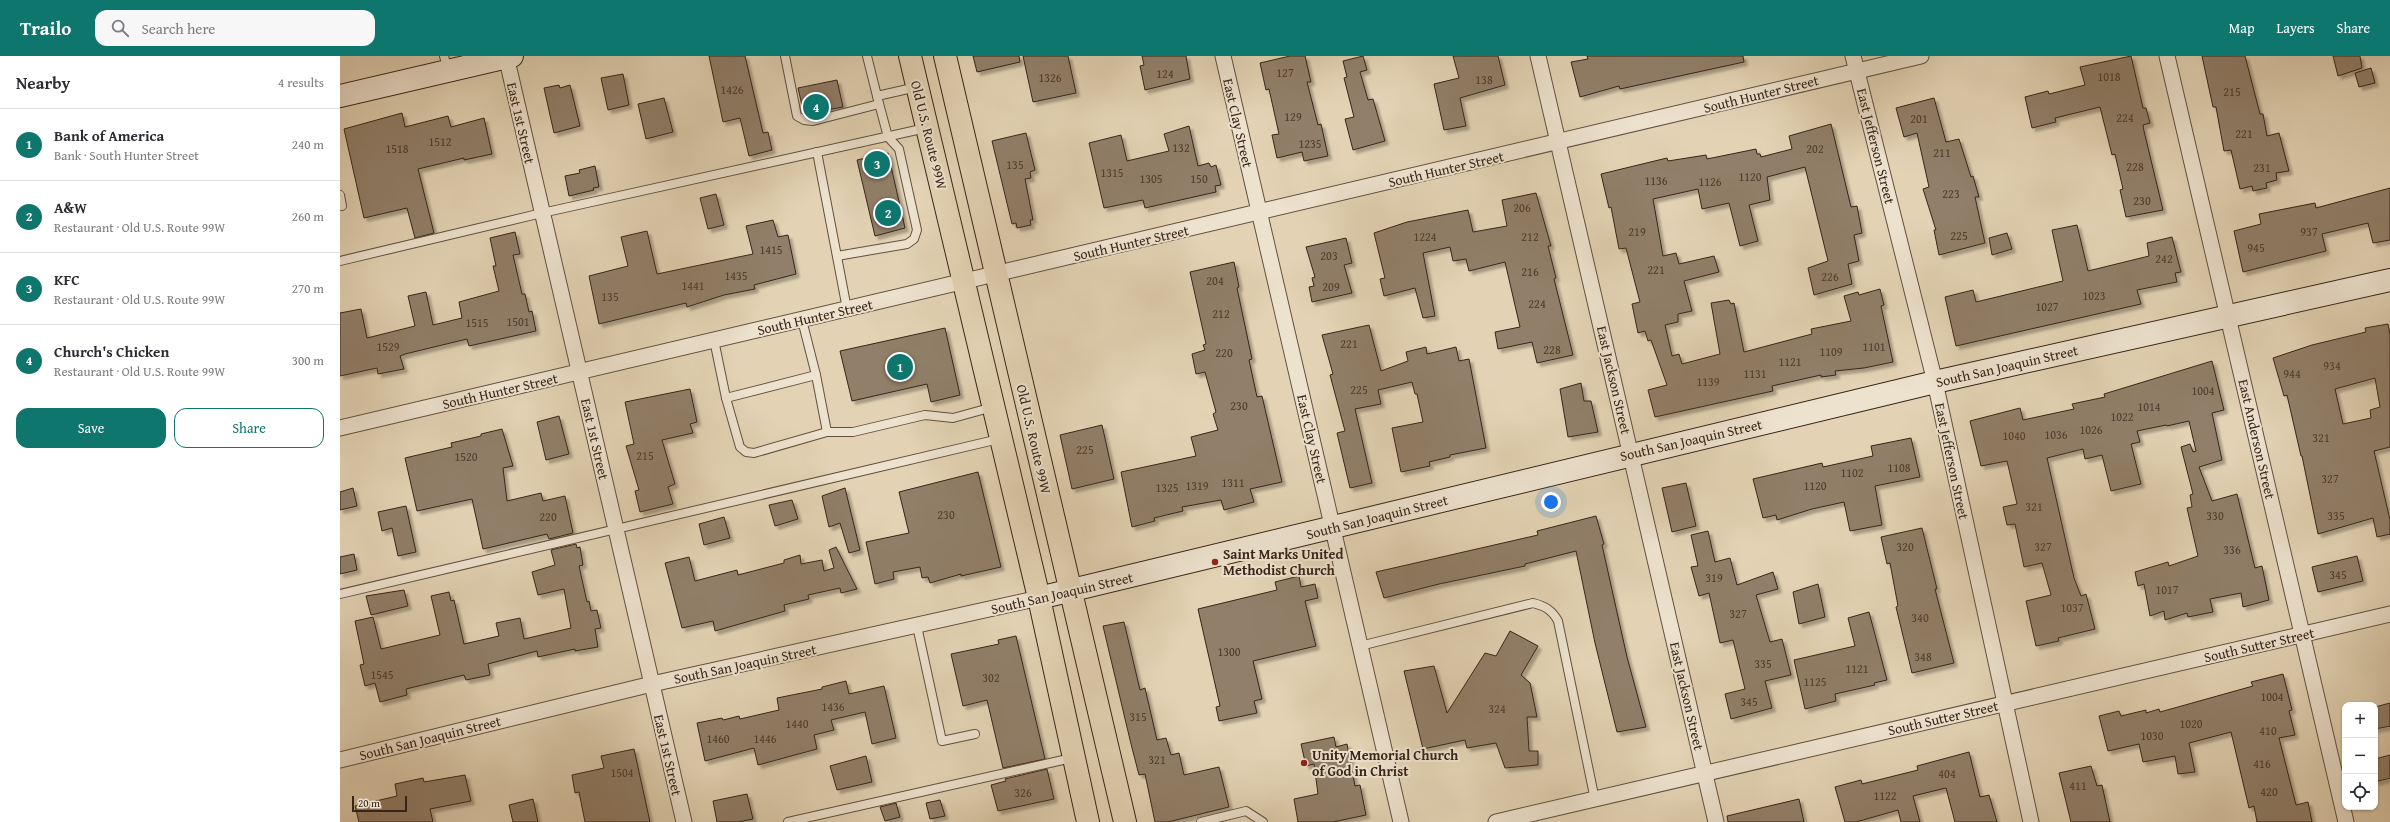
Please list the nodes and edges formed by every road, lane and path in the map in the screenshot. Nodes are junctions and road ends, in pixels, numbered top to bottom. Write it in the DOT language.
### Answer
graph roads {
  1 [pos="508,56"];
  2 [pos="785,56"];
  3 [pos="867,56"];
  4 [pos="910,56"];
  5 [pos="945,56"];
  6 [pos="1223,56"];
  7 [pos="1538,56"];
  8 [pos="1921,56"];
  9 [pos="2167,56"];
  10 [pos="1855,63"];
  11 [pos="446,64"];
  12 [pos="917,87"];
  13 [pos="340,96"];
  14 [pos="878,100"];
  15 [pos="927,128"];
  16 [pos="888,137"];
  17 [pos="1558,143"];
  18 [pos="817,152"];
  19 [pos="340,195"];
  20 [pos="342,206"];
  21 [pos="542,213"];
  22 [pos="1259,213"];
  23 [pos="837,256"];
  24 [pos="340,261"];
  25 [pos="997,274"];
  26 [pos="2390,280"];
  27 [pos="965,282"];
  28 [pos="847,309"];
  29 [pos="2229,316"];
  30 [pos="802,320"];
  31 [pos="714,340"];
  32 [pos="579,372"];
  33 [pos="816,375"];
  34 [pos="1935,382"];
  35 [pos="726,398"];
  36 [pos="993,407"];
  37 [pos="340,428"];
  38 [pos="828,432"];
  39 [pos="1000,438"];
  40 [pos="1632,454"];
  41 [pos="1332,528"];
  42 [pos="616,529"];
  43 [pos="1071,591"];
  44 [pos="340,594"];
  45 [pos="1040,598"];
  46 [pos="2390,614"];
  47 [pos="917,626"];
  48 [pos="2302,634"];
  49 [pos="1360,646"];
  50 [pos="652,684"];
  51 [pos="2003,704"];
  52 [pos="975,734"];
  53 [pos="1072,758"];
  54 [pos="340,760"];
  55 [pos="1705,774"];
  56 [pos="1594,800"];
  57 [pos="684,822"];
  58 [pos="788,822"];
  59 [pos="1088,822"];
  60 [pos="1125,822"];
  61 [pos="1200,822"];
  62 [pos="1264,822"];
  63 [pos="1401,822"];
  64 [pos="1496,822"];
  65 [pos="1716,822"];
  66 [pos="2030,822"];
  67 [pos="2346,822"];
  1 -- 11 [label="street"];
  1 -- 21 [label="street, East 1st Street"];
  2 -- 14 [label="lane"];
  3 -- 14 [label="lane"];
  4 -- 12 [label="main road, Old U.S. Route 99W"];
  5 -- 25 [label="main road, Old U.S. Route 99W"];
  6 -- 22 [label="street, East Clay Street"];
  7 -- 17 [label="street, East Jackson Street"];
  8 -- 10 [label="street, South Hunter Street"];
  9 -- 29 [label="street, East Anderson Street"];
  10 -- 17 [label="street, South Hunter Street"];
  10 -- 34 [label="street, East Jefferson Street"];
  11 -- 13 [label="street"];
  12 -- 14 [label="lane"];
  12 -- 15 [label="main road, Old U.S. Route 99W"];
  14 -- 16 [label="lane"];
  15 -- 16 [label="lane"];
  15 -- 27 [label="main road, Old U.S. Route 99W"];
  16 -- 18 [label="lane"];
  16 -- 23 [label="lane"];
  17 -- 22 [label="street, South Hunter Street"];
  17 -- 40 [label="street, East Jackson Street"];
  18 -- 21 [label="lane"];
  18 -- 23 [label="lane"];
  19 -- 20 [label="lane"];
  21 -- 24 [label="lane"];
  21 -- 32 [label="street, East 1st Street"];
  22 -- 25 [label="street, South Hunter Street"];
  22 -- 41 [label="street, East Clay Street"];
  23 -- 28 [label="lane"];
  25 -- 27 [label="street, South Hunter Street"];
  25 -- 43 [label="main road, Old U.S. Route 99W"];
  26 -- 29 [label="street, South San Joaquin Street"];
  27 -- 28 [label="street, South Hunter Street"];
  27 -- 36 [label="main road, Old U.S. Route 99W"];
  28 -- 30 [label="street, South Hunter Street"];
  29 -- 34 [label="street, South San Joaquin Street"];
  29 -- 48 [label="street, East Anderson Street"];
  30 -- 31 [label="street, South Hunter Street"];
  30 -- 33 [label="lane"];
  31 -- 32 [label="street, South Hunter Street"];
  31 -- 35 [label="lane"];
  32 -- 37 [label="street, South Hunter Street"];
  32 -- 42 [label="street, East 1st Street"];
  33 -- 35 [label="lane"];
  33 -- 38 [label="lane"];
  34 -- 40 [label="street, South San Joaquin Street"];
  34 -- 51 [label="street, East Jefferson Street"];
  35 -- 38 [label="lane"];
  36 -- 38 [label="lane"];
  36 -- 39 [label="main road, Old U.S. Route 99W"];
  39 -- 42 [label="lane"];
  39 -- 45 [label="main road, Old U.S. Route 99W"];
  40 -- 41 [label="street, South San Joaquin Street"];
  40 -- 55 [label="street, East Jackson Street"];
  41 -- 43 [label="street, South San Joaquin Street"];
  41 -- 49 [label="street, East Clay Street"];
  42 -- 44 [label="lane"];
  42 -- 50 [label="street, East 1st Street"];
  43 -- 45 [label="street, South San Joaquin Street"];
  43 -- 60 [label="main road, Old U.S. Route 99W"];
  45 -- 47 [label="street, South San Joaquin Street"];
  45 -- 53 [label="main road, Old U.S. Route 99W"];
  46 -- 48 [label="street, South Sutter Street"];
  47 -- 50 [label="street, South San Joaquin Street"];
  47 -- 52 [label="lane"];
  48 -- 51 [label="street, South Sutter Street"];
  48 -- 67 [label="street, East Anderson Street"];
  49 -- 56 [label="lane"];
  49 -- 63 [label="street, East Clay Street"];
  50 -- 54 [label="street, South San Joaquin Street"];
  50 -- 57 [label="street, East 1st Street"];
  51 -- 55 [label="street, South Sutter Street"];
  51 -- 66 [label="street, East Jefferson Street"];
  53 -- 58 [label="lane"];
  53 -- 59 [label="main road, Old U.S. Route 99W"];
  55 -- 56 [label="street, South Sutter Street"];
  55 -- 65 [label="street, East Jackson Street"];
  56 -- 64 [label="street, South Sutter Street"];
  61 -- 62 [label="lane"];
}
